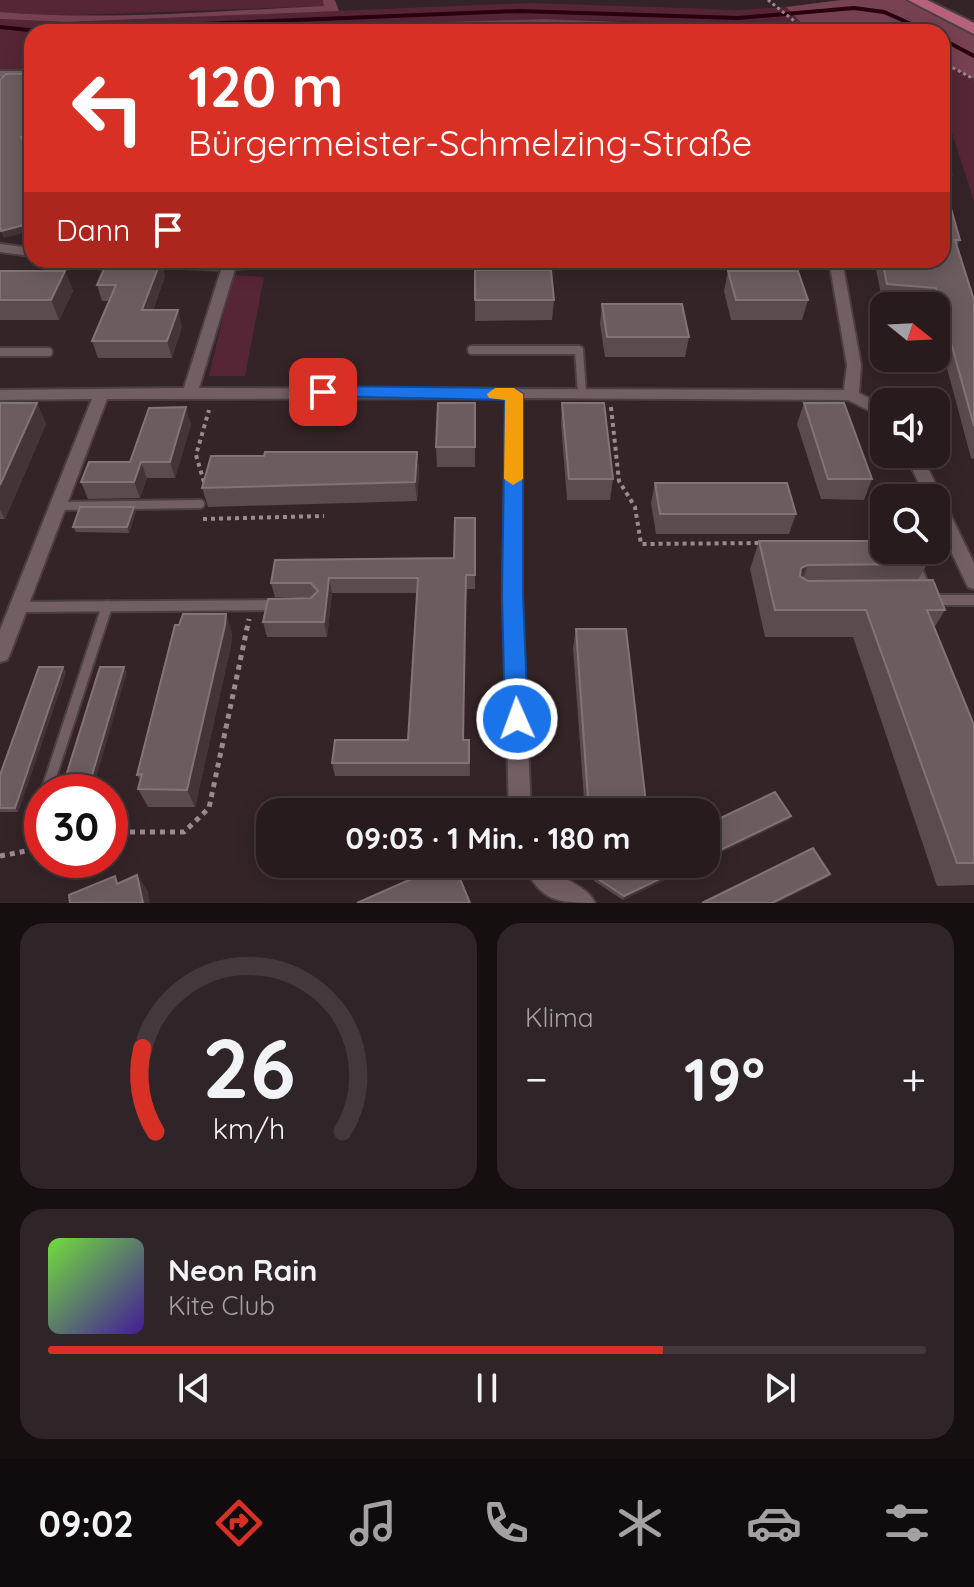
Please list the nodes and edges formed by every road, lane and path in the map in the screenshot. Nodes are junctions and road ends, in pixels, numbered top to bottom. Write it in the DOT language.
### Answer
graph roads {
  1 [pos="768,0"];
  2 [pos="915,0"];
  3 [pos="798,24"];
  4 [pos="864,24"];
  5 [pos="974,29"];
  6 [pos="950,66"];
  7 [pos="0,74"];
  8 [pos="24,74"];
  9 [pos="974,79"];
  10 [pos="0,248"];
  11 [pos="24,251"];
  12 [pos="228,268"];
  13 [pos="836,268"];
  14 [pos="472,350"];
  15 [pos="0,352"];
  16 [pos="48,352"];
  17 [pos="102,393"];
  18 [pos="190,393"];
  19 [pos="214,393"];
  20 [pos="582,393"];
  21 [pos="609,393"];
  22 [pos="514,394"];
  23 [pos="0,395"];
  24 [pos="851,395"];
  25 [pos="870,405"];
  26 [pos="200,504"];
  27 [pos="58,506"];
  28 [pos="324,516"];
  29 [pos="950,532"];
  30 [pos="769,543"];
  31 [pos="916,564"];
  32 [pos="974,582"];
  33 [pos="916,600"];
  34 [pos="931,600"];
  35 [pos="974,600"];
  36 [pos="252,605"];
  37 [pos="283,605"];
  38 [pos="107,606"];
  39 [pos="18,607"];
  40 [pos="0,654"];
  41 [pos="52,774"];
  42 [pos="519,798"];
  43 [pos="128,832"];
  44 [pos="24,851"];
  45 [pos="0,856"];
  46 [pos="544,878"];
  47 [pos="583,903"];
  1 -- 3 [label="path"];
  2 -- 5 [label="main road"];
  3 -- 4 [label="path"];
  6 -- 9 [label="path"];
  7 -- 8 [label="street"];
  10 -- 11 [label="street"];
  12 -- 18 [label="street"];
  13 -- 24 [label="street"];
  14 -- 20 [label="lane"];
  15 -- 16 [label="lane"];
  17 -- 18 [label="street"];
  17 -- 23 [label="street"];
  17 -- 27 [label="street"];
  18 -- 19 [label="street"];
  19 -- 22 [label="street"];
  19 -- 26 [label="path"];
  20 -- 21 [label="street"];
  20 -- 22 [label="street"];
  21 -- 24 [label="street"];
  21 -- 30 [label="path"];
  22 -- 42 [label="street"];
  24 -- 25 [label="street"];
  26 -- 27 [label="lane"];
  26 -- 28 [label="path"];
  27 -- 39 [label="street"];
  29 -- 32 [label="street"];
  31 -- 34 [label="lane"];
  33 -- 34 [label="lane"];
  34 -- 35 [label="lane"];
  36 -- 37 [label="lane"];
  36 -- 38 [label="lane"];
  36 -- 43 [label="path"];
  38 -- 39 [label="lane"];
  38 -- 41 [label="lane"];
  39 -- 40 [label="street"];
  44 -- 45 [label="path"];
  46 -- 47 [label="street"];
}
